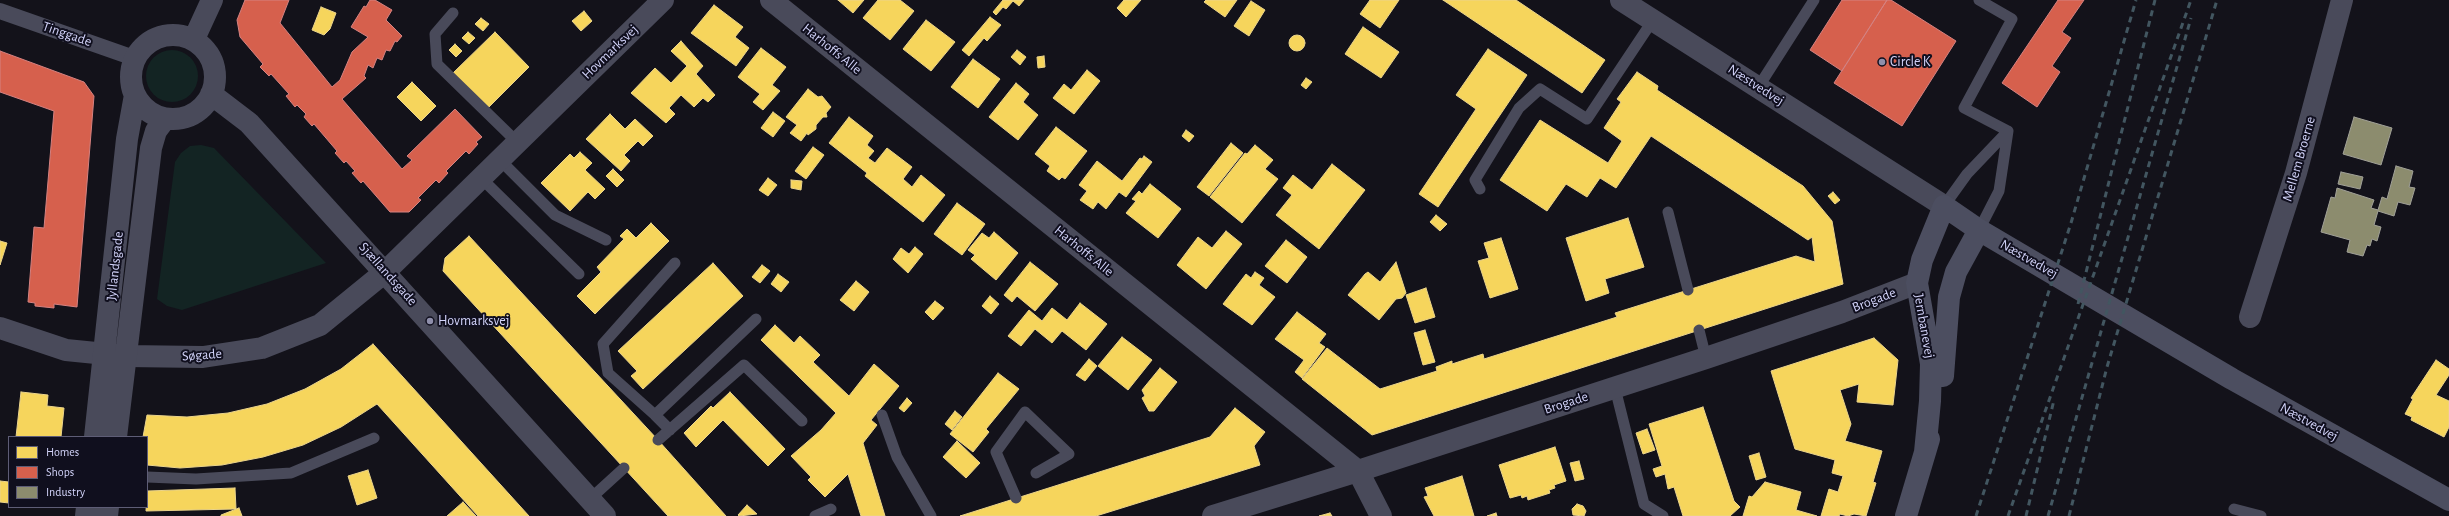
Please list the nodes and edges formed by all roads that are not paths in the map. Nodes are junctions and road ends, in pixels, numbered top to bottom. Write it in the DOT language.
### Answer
graph roads {
  1 [pos="212,0"];
  2 [pos="663,0"];
  3 [pos="771,0"];
  4 [pos="1621,0"];
  5 [pos="1814,0"];
  6 [pos="1979,0"];
  7 [pos="2342,0"];
  8 [pos="0,11"];
  9 [pos="453,13"];
  10 [pos="1653,20"];
  11 [pos="194,39"];
  12 [pos="134,58"];
  13 [pos="1759,86"];
  14 [pos="211,94"];
  15 [pos="134,95"];
  16 [pos="165,119"];
  17 [pos="2008,131"];
  18 [pos="518,142"];
  19 [pos="500,160"];
  20 [pos="481,178"];
  21 [pos="1480,190"];
  22 [pos="1944,206"];
  23 [pos="1668,212"];
  24 [pos="1979,230"];
  25 [pos="606,240"];
  26 [pos="675,263"];
  27 [pos="385,272"];
  28 [pos="579,274"];
  29 [pos="1917,283"];
  30 [pos="1688,290"];
  31 [pos="2250,317"];
  32 [pos="756,319"];
  33 [pos="0,328"];
  34 [pos="1699,330"];
  35 [pos="105,354"];
  36 [pos="126,356"];
  37 [pos="1706,358"];
  38 [pos="1615,388"];
  39 [pos="654,415"];
  40 [pos="882,415"];
  41 [pos="802,421"];
  42 [pos="670,430"];
  43 [pos="95,436"];
  44 [pos="116,436"];
  45 [pos="374,438"];
  46 [pos="658,440"];
  47 [pos="1925,452"];
  48 [pos="624,468"];
  49 [pos="1358,471"];
  50 [pos="1036,473"];
  51 [pos="148,477"];
  52 [pos="1016,498"];
  53 [pos="590,499"];
  54 [pos="2449,500"];
  55 [pos="831,509"];
  56 [pos="2234,509"];
  57 [pos="605,516"];
  58 [pos="815,516"];
  59 [pos="931,516"];
  60 [pos="1213,516"];
  61 [pos="1381,516"];
  62 [pos="1663,516"];
  63 [pos="1906,516"];
  64 [pos="2261,516"];
  1 -- 11 [label="street"];
  2 -- 18 [label="street, Hovmarksvej"];
  3 -- 49 [label="street, Harhoffs Alle"];
  4 -- 10 [label="street, Næstvedvej"];
  5 -- 13 [label="lane"];
  6 -- 17 [label="lane"];
  7 -- 31 [label="street, Mellem Broerne"];
  8 -- 12 [label="street, Tinggade"];
  9 -- 18 [label="lane"];
  10 -- 13 [label="street, Næstvedvej"];
  10 -- 21 [label="lane"];
  11 -- 12 [label="street"];
  11 -- 14 [label="street"];
  12 -- 15 [label="street"];
  13 -- 22 [label="street, Næstvedvej"];
  14 -- 16 [label="street"];
  14 -- 27 [label="street, Sjællandsgade"];
  15 -- 16 [label="street"];
  15 -- 35 [label="street, Jyllandsgade"];
  16 -- 36 [label="street, Jyllandsgade"];
  17 -- 22 [label="lane"];
  17 -- 24 [label="lane"];
  18 -- 19 [label="street, Hovmarksvej"];
  19 -- 20 [label="street, Hovmarksvej"];
  19 -- 25 [label="lane"];
  20 -- 27 [label="street, Hovmarksvej"];
  20 -- 28 [label="lane"];
  22 -- 24 [label="main road, Næstvedvej"];
  22 -- 29 [label="main road, Jernbanevej"];
  23 -- 30 [label="lane"];
  24 -- 47 [label="main road, Jernbanevej"];
  24 -- 54 [label="main road, Næstvedvej"];
  26 -- 39 [label="lane"];
  27 -- 36 [label="street, Søgade"];
  27 -- 53 [label="street, Sjællandsgade"];
  29 -- 37 [label="street, Brogade"];
  29 -- 47 [label="main road, Jernbanevej"];
  32 -- 39 [label="lane"];
  33 -- 35 [label="street, Søgade"];
  34 -- 37 [label="lane"];
  35 -- 36 [label="street, Søgade"];
  35 -- 43 [label="street, Jyllandsgade"];
  36 -- 44 [label="street, Jyllandsgade"];
  37 -- 38 [label="street, Brogade"];
  38 -- 49 [label="street, Brogade"];
  38 -- 62 [label="lane"];
  39 -- 42 [label="lane"];
  40 -- 59 [label="lane"];
  41 -- 42 [label="lane"];
  42 -- 46 [label="lane"];
  45 -- 51 [label="lane"];
  47 -- 63 [label="main road, Jernbanevej"];
  48 -- 53 [label="lane"];
  49 -- 60 [label="street, Brogade"];
  49 -- 61 [label="street, Harhoffs Alle"];
  50 -- 52 [label="lane"];
  53 -- 57 [label="street, Sjællandsgade"];
  55 -- 58 [label="lane"];
  56 -- 64 [label="lane"];
}
